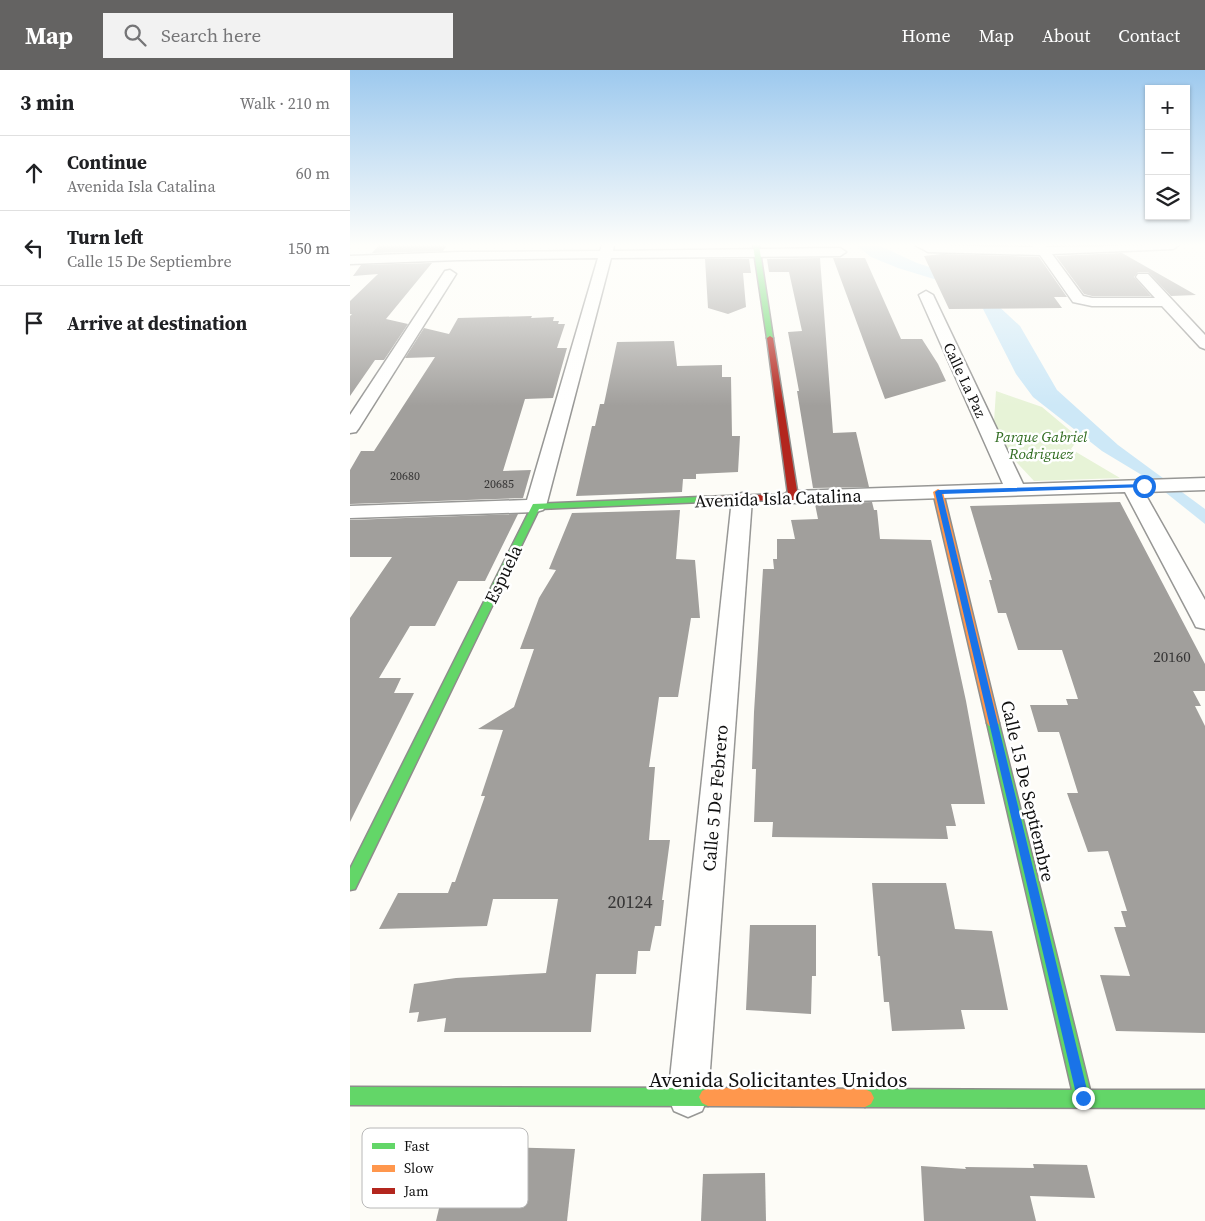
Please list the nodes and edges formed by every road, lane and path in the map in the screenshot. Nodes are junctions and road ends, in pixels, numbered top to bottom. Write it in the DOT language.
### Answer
graph roads {
  1 [pos="434,299"];
  2 [pos="593,299"];
  3 [pos="764,299"];
  4 [pos="928,299"];
  5 [pos="1078,299"];
  6 [pos="1163,299"];
  7 [pos="1166,302"];
  8 [pos="1205,344"];
  9 [pos="350,428"];
  10 [pos="1202,484"];
  11 [pos="1137,486"];
  12 [pos="1016,491"];
  13 [pos="938,492"];
  14 [pos="793,497"];
  15 [pos="742,499"];
  16 [pos="536,506"];
  17 [pos="350,512"];
  18 [pos="1205,621"];
  19 [pos="350,884"];
  20 [pos="350,1096"];
  21 [pos="688,1097"];
  22 [pos="1083,1098"];
  23 [pos="1205,1099"];
  1 -- 9 [label="street"];
  2 -- 16 [label="street, Espuela"];
  3 -- 14 [label="street"];
  4 -- 12 [label="street, Calle La Paz"];
  5 -- 7 [label="street"];
  6 -- 7 [label="street"];
  7 -- 8 [label="street"];
  10 -- 11 [label="street, Avenida Isla Catalina"];
  11 -- 12 [label="street, Avenida Isla Catalina"];
  11 -- 18 [label="street"];
  12 -- 13 [label="street, Avenida Isla Catalina"];
  13 -- 14 [label="street, Avenida Isla Catalina"];
  13 -- 22 [label="street, Calle 15 De Septiembre"];
  14 -- 15 [label="street, Avenida Isla Catalina"];
  15 -- 16 [label="street, Avenida Isla Catalina"];
  15 -- 21 [label="street, Calle 5 De Febrero"];
  16 -- 17 [label="street, Avenida Isla Catalina"];
  16 -- 19 [label="street, Espuela"];
  20 -- 21 [label="street, Avenida Solicitantes Unidos"];
  21 -- 22 [label="street, Avenida Solicitantes Unidos"];
  22 -- 23 [label="street, Avenida Solicitantes Unidos"];
}
